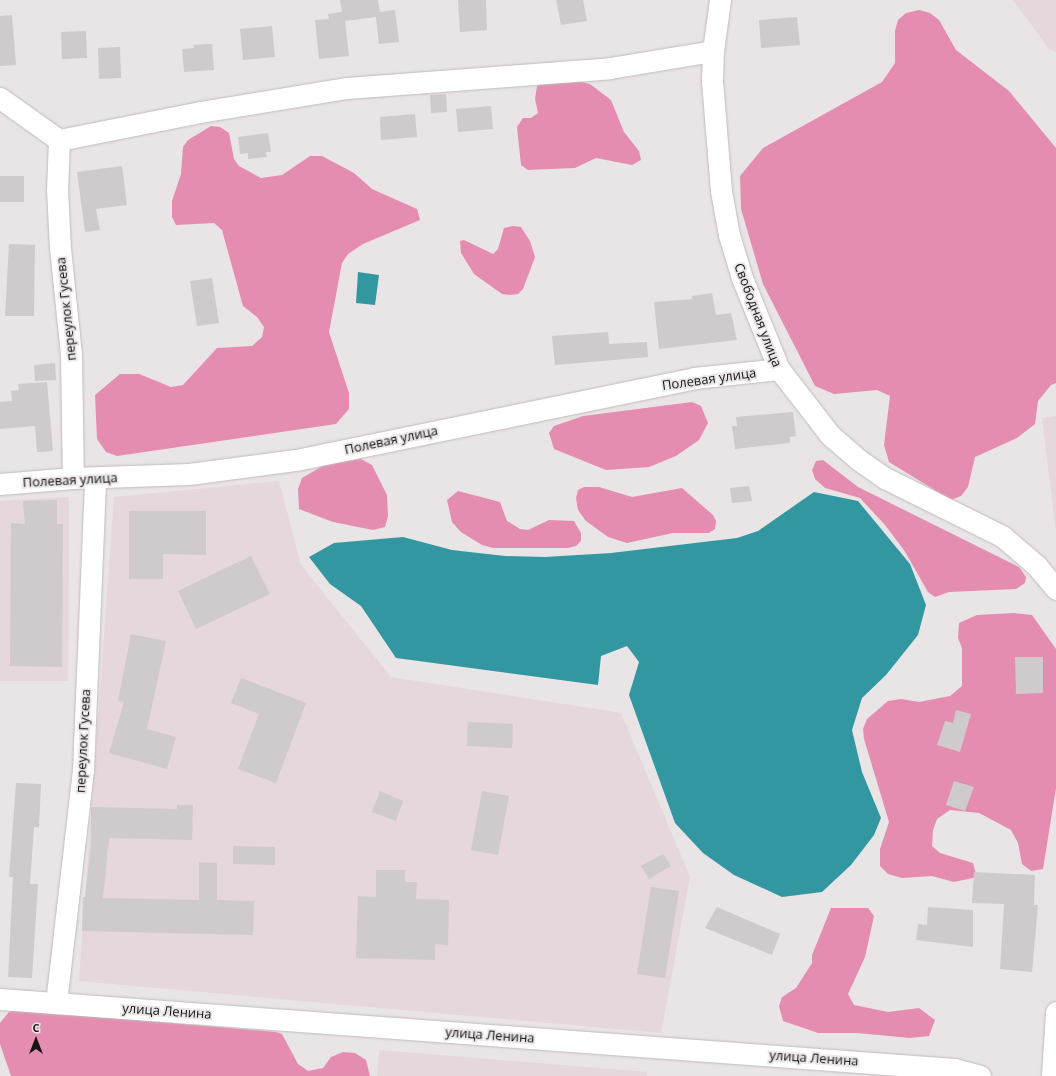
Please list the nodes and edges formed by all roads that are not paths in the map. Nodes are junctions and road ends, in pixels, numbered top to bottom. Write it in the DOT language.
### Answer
graph roads {
  1 [pos="720,0"];
  2 [pos="712,51"];
  3 [pos="0,98"];
  4 [pos="60,140"];
  5 [pos="779,369"];
  6 [pos="73,478"];
  7 [pos="95,478"];
  8 [pos="0,484"];
  9 [pos="1056,589"];
  10 [pos="0,999"];
  11 [pos="56,1003"];
  12 [pos="1056,1012"];
  13 [pos="980,1076"];
  14 [pos="1052,1076"];
  1 -- 2 [label="street, Свободная улица"];
  2 -- 4 [label="street"];
  2 -- 5 [label="street, Свободная улица"];
  3 -- 4 [label="street"];
  4 -- 6 [label="street, переулок Гусева"];
  5 -- 7 [label="street, Полевая улица"];
  5 -- 9 [label="street, Свободная улица"];
  6 -- 7 [label="street, Полевая улица"];
  6 -- 8 [label="street, Полевая улица"];
  7 -- 11 [label="street, переулок Гусева"];
  10 -- 11 [label="street, улица Ленина"];
  11 -- 13 [label="street, улица Ленина"];
  12 -- 14 [label="street"];
}
